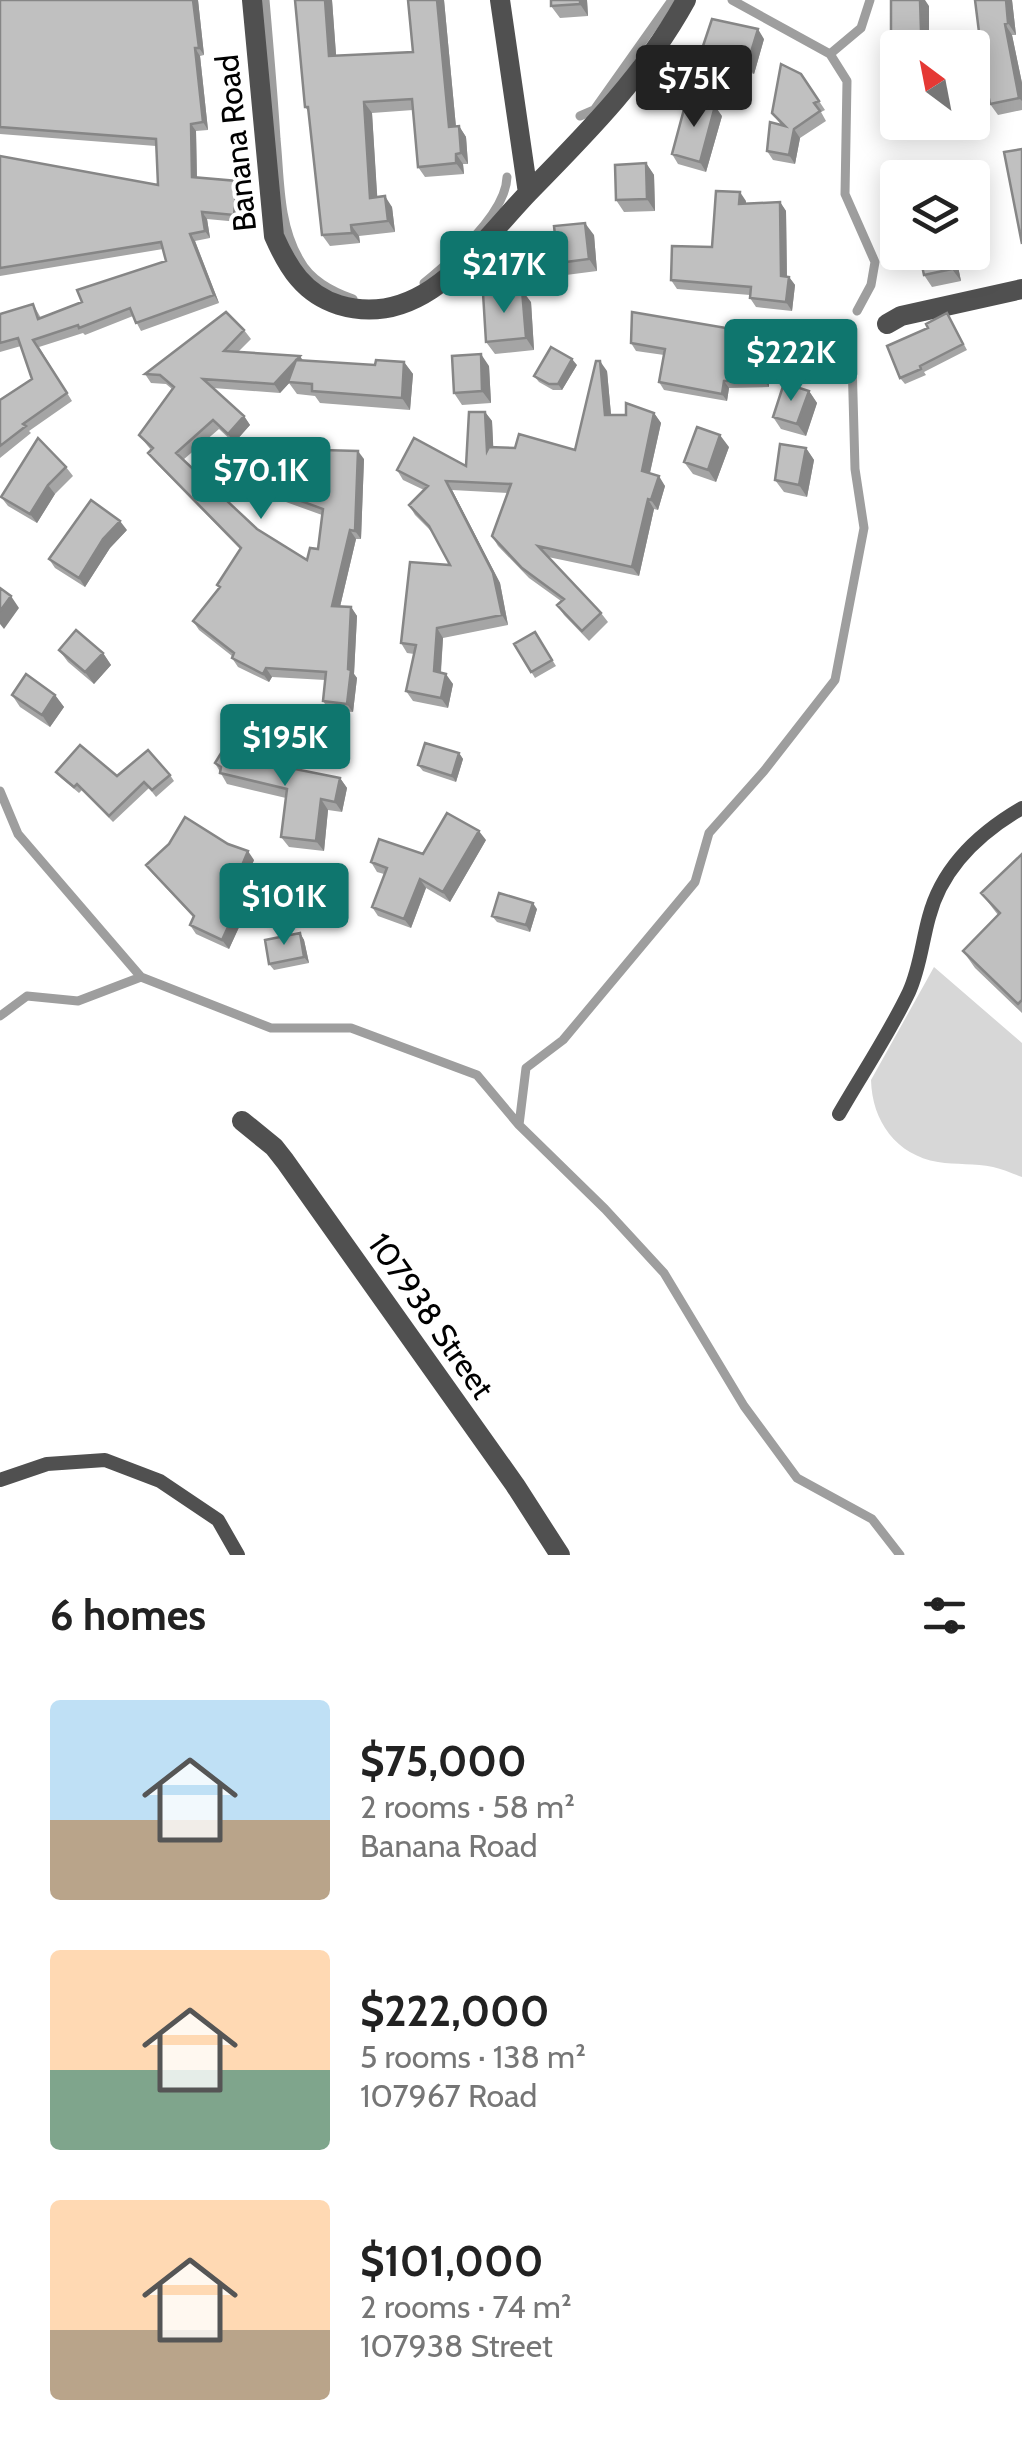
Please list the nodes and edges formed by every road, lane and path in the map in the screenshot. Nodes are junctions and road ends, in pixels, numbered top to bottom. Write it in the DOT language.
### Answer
graph roads {
  1 [pos="252,0"];
  2 [pos="500,0"];
  3 [pos="686,0"];
  4 [pos="528,192"];
  5 [pos="1022,289"];
  6 [pos="888,324"];
  7 [pos="1022,808"];
  8 [pos="840,1114"];
  9 [pos="242,1121"];
  10 [pos="0,1480"];
  11 [pos="238,1555"];
  12 [pos="560,1555"];
  1 -- 4 [label="street, Banana Road"];
  2 -- 4 [label="street"];
  3 -- 4 [label="street, Banana Road"];
  5 -- 6 [label="street"];
  7 -- 8 [label="lane"];
  9 -- 12 [label="street, 107938 Street"];
  10 -- 11 [label="lane"];
}
